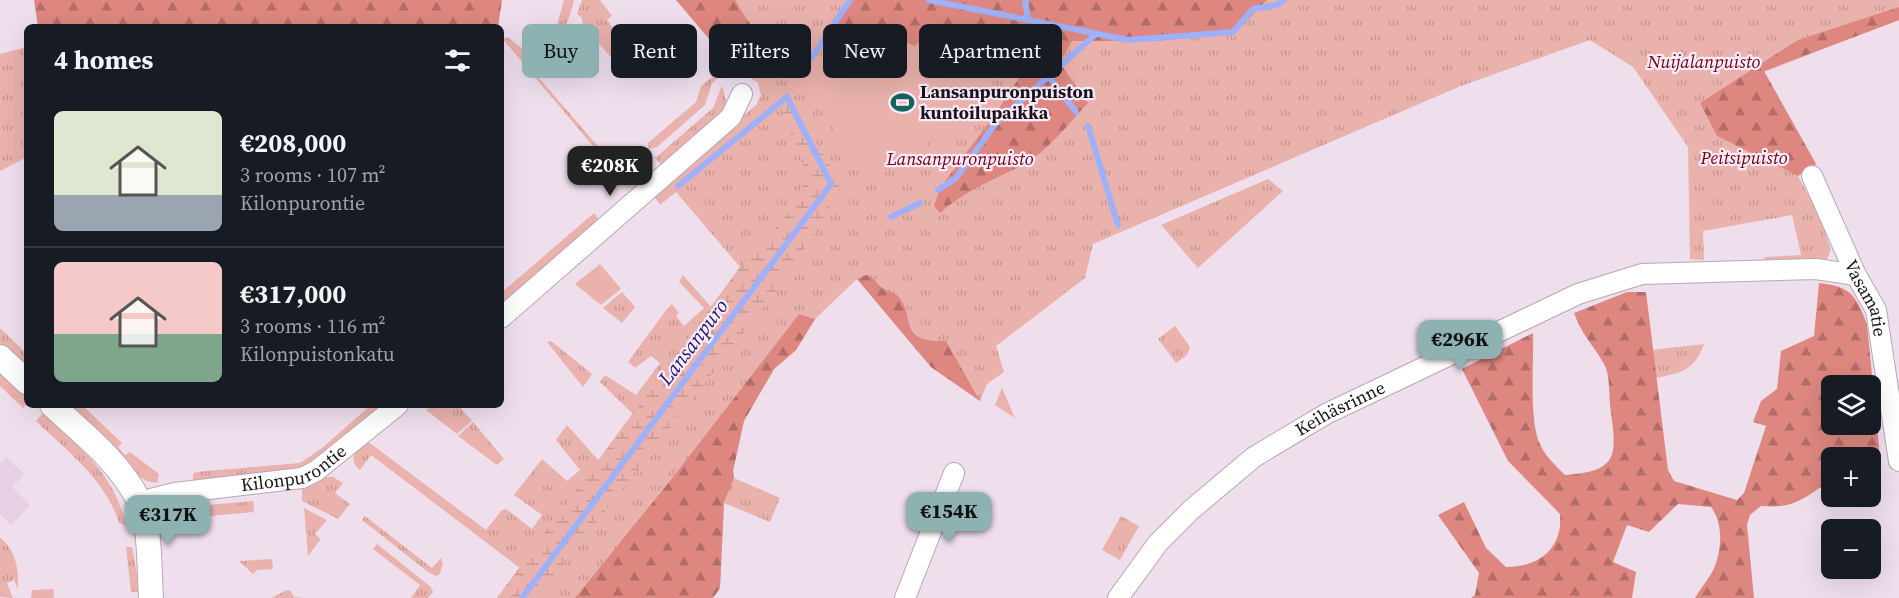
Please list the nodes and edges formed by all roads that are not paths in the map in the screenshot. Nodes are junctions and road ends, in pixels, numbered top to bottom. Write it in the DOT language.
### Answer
graph roads {
  1 [pos="742,94"];
  2 [pos="1812,176"];
  3 [pos="1856,275"];
  4 [pos="504,315"];
  5 [pos="0,357"];
  6 [pos="24,379"];
  7 [pos="55,408"];
  8 [pos="394,408"];
  9 [pos="1899,461"];
  10 [pos="954,473"];
  11 [pos="139,502"];
  12 [pos="151,598"];
  13 [pos="905,598"];
  14 [pos="1118,598"];
  1 -- 4 [label="street"];
  2 -- 3 [label="street, Vasamatie"];
  3 -- 9 [label="street, Vasamatie"];
  3 -- 14 [label="street, Keihäsrinne"];
  5 -- 6 [label="street"];
  7 -- 11 [label="street"];
  8 -- 11 [label="street, Kilonpurontie"];
  10 -- 13 [label="street"];
  11 -- 12 [label="street"];
}
